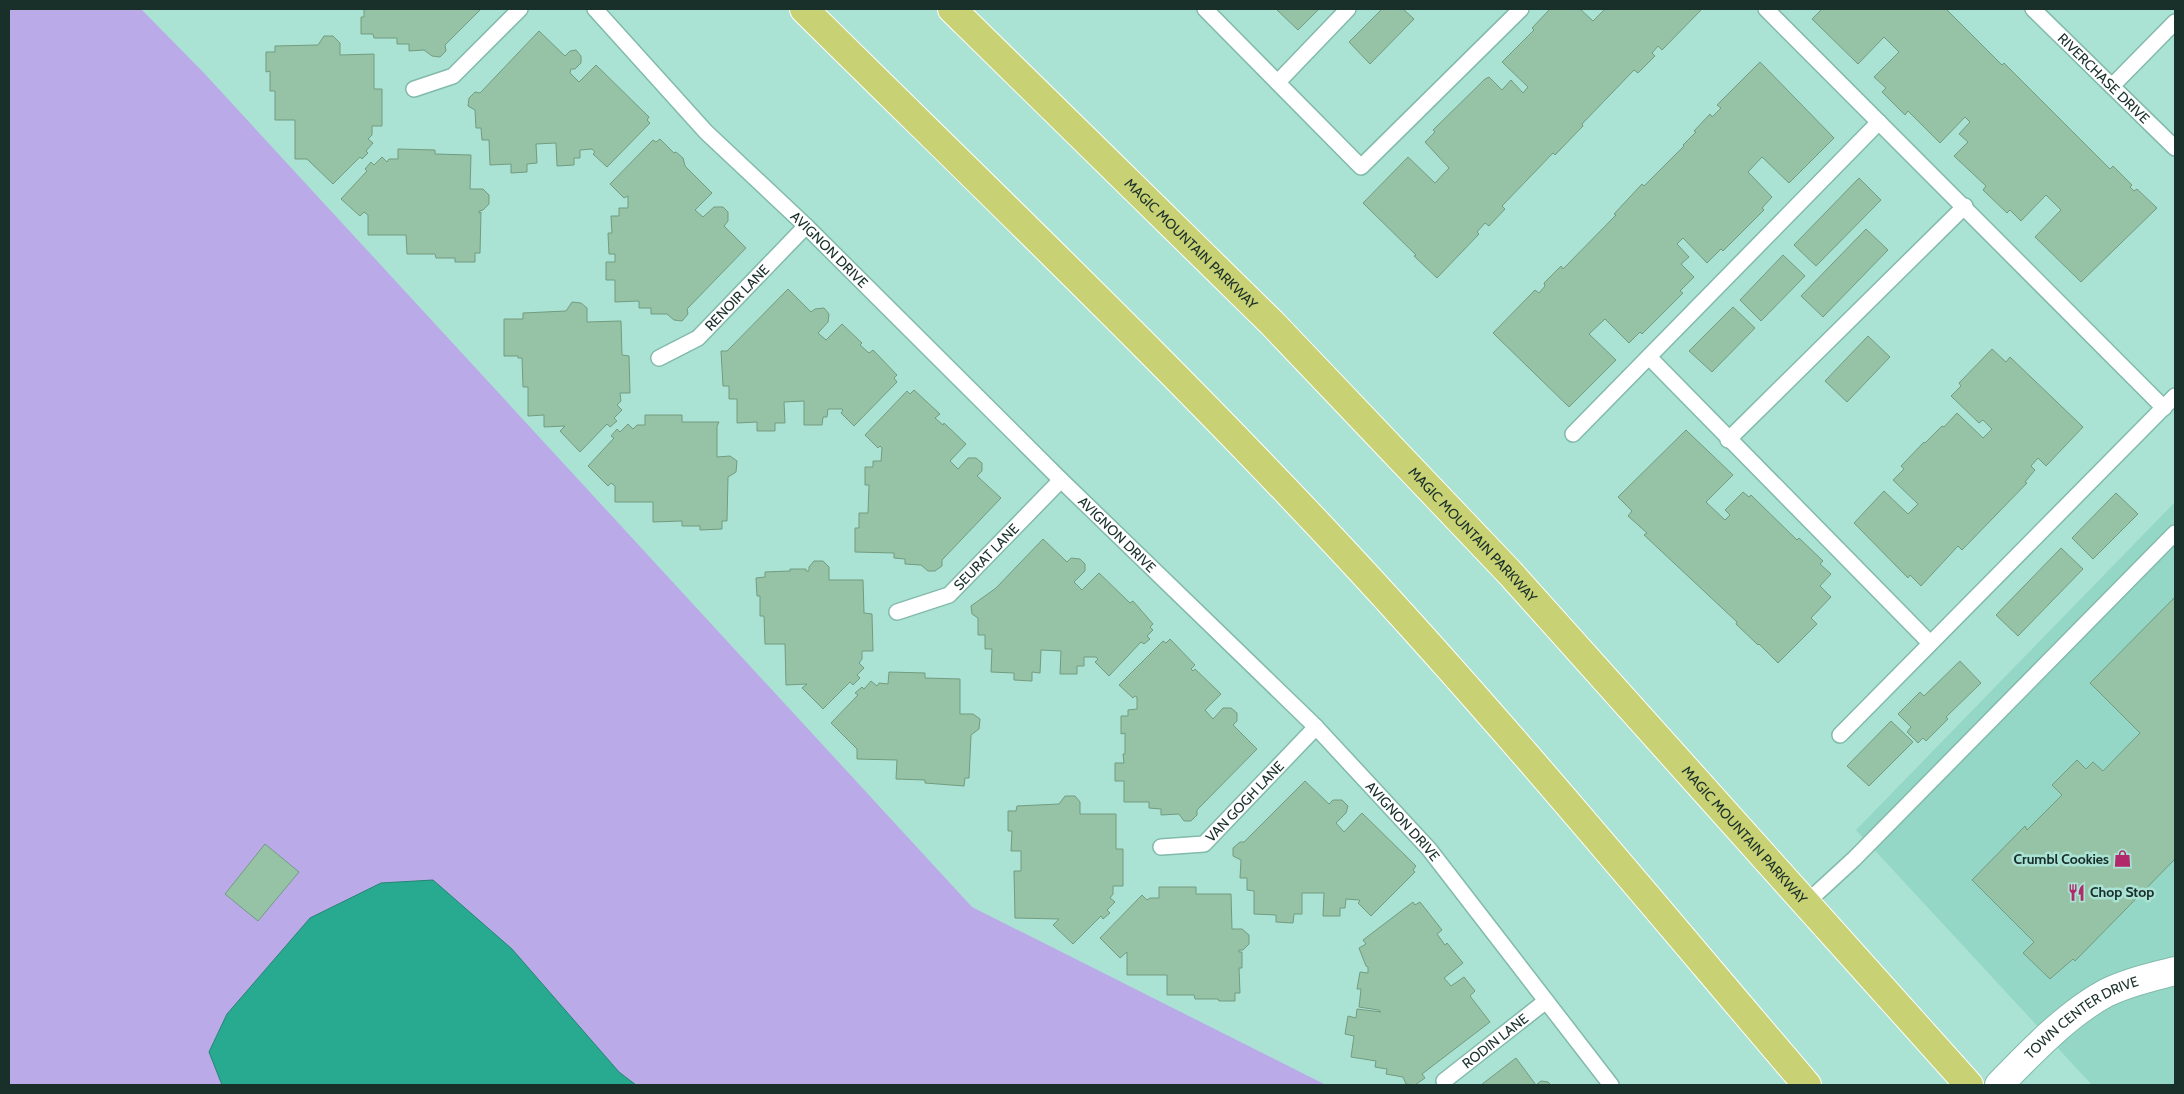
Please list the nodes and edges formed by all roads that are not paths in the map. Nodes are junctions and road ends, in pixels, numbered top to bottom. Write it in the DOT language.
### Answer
graph roads {
  1 [pos="520,9"];
  2 [pos="595,9"];
  3 [pos="804,9"];
  4 [pos="952,9"];
  5 [pos="1205,9"];
  6 [pos="1348,9"];
  7 [pos="1521,9"];
  8 [pos="1766,9"];
  9 [pos="2033,9"];
  10 [pos="2175,22"];
  11 [pos="1278,82"];
  12 [pos="2112,86"];
  13 [pos="414,90"];
  14 [pos="1879,122"];
  15 [pos="2175,148"];
  16 [pos="1965,206"];
  17 [pos="806,226"];
  18 [pos="1649,357"];
  19 [pos="659,358"];
  20 [pos="2175,396"];
  21 [pos="2164,408"];
  22 [pos="1573,434"];
  23 [pos="1728,440"];
  24 [pos="1061,480"];
  25 [pos="2175,533"];
  26 [pos="897,612"];
  27 [pos="1930,643"];
  28 [pos="1316,727"];
  29 [pos="1840,735"];
  30 [pos="1160,847"];
  31 [pos="1805,904"];
  32 [pos="2175,971"];
  33 [pos="1546,1001"];
  34 [pos="1444,1081"];
  35 [pos="1611,1085"];
  36 [pos="1807,1085"];
  37 [pos="1969,1085"];
  38 [pos="1999,1085"];
  1 -- 13 [label="lane"];
  2 -- 17 [label="lane, AVIGNON DRIVE"];
  3 -- 36 [label="main road"];
  4 -- 31 [label="main road, MAGIC MOUNTAIN PARKWAY"];
  5 -- 11 [label="lane"];
  6 -- 11 [label="lane"];
  7 -- 11 [label="lane"];
  8 -- 14 [label="lane"];
  9 -- 12 [label="lane, RIVERCHASE DRIVE"];
  10 -- 12 [label="lane"];
  12 -- 15 [label="lane, RIVERCHASE DRIVE"];
  14 -- 16 [label="lane"];
  14 -- 18 [label="lane"];
  16 -- 21 [label="lane"];
  16 -- 23 [label="lane"];
  17 -- 19 [label="lane, RENOIR LANE"];
  17 -- 24 [label="lane, AVIGNON DRIVE"];
  18 -- 22 [label="lane"];
  18 -- 23 [label="lane"];
  20 -- 21 [label="lane"];
  21 -- 27 [label="lane"];
  23 -- 27 [label="lane"];
  24 -- 26 [label="lane, SEURAT LANE"];
  24 -- 28 [label="lane, AVIGNON DRIVE"];
  25 -- 31 [label="lane"];
  27 -- 29 [label="lane"];
  28 -- 30 [label="lane, VAN GOGH LANE"];
  28 -- 33 [label="lane, AVIGNON DRIVE"];
  31 -- 37 [label="main road, MAGIC MOUNTAIN PARKWAY"];
  32 -- 38 [label="street, TOWN CENTER DRIVE"];
  33 -- 34 [label="lane, RODIN LANE"];
  33 -- 35 [label="lane, AVIGNON DRIVE"];
}
